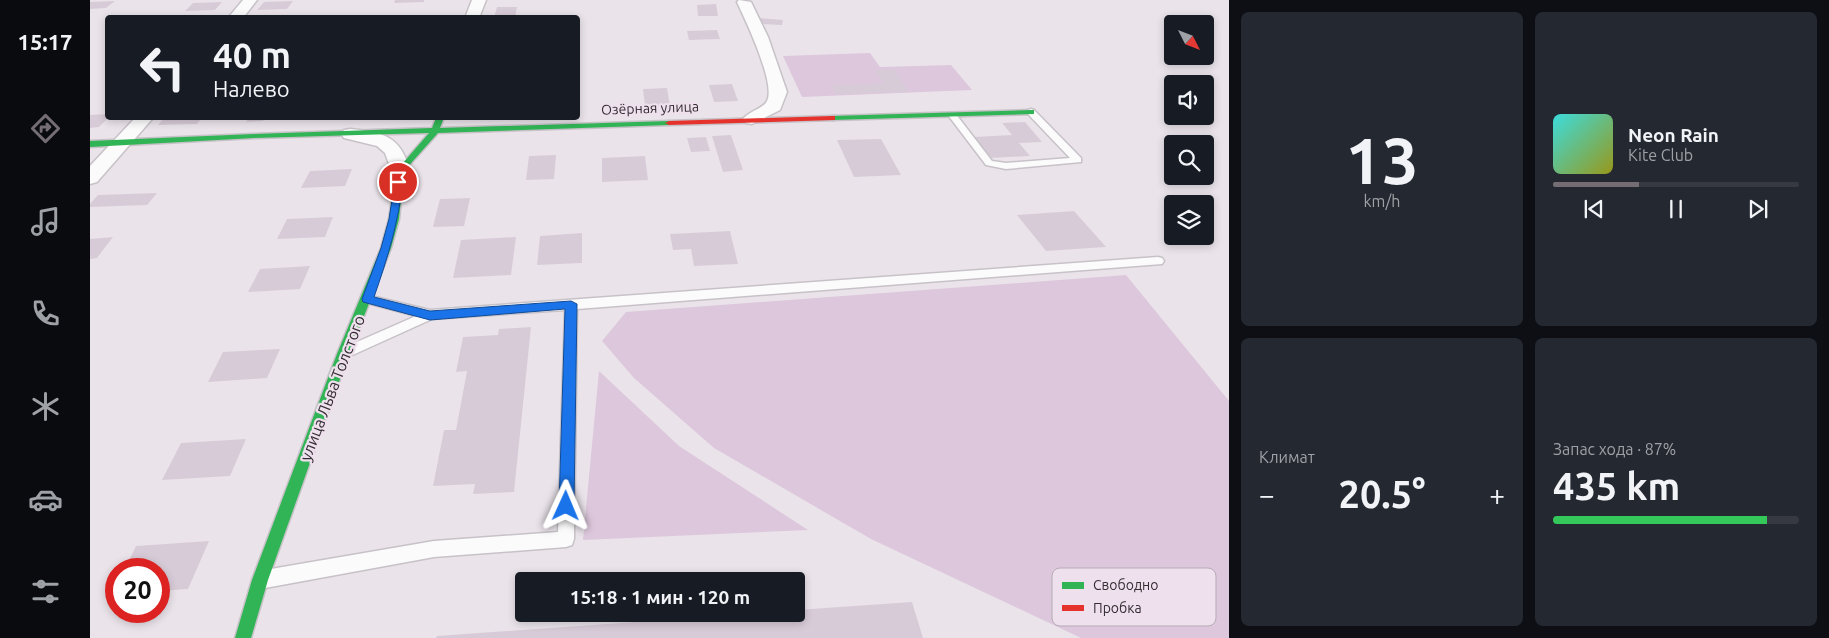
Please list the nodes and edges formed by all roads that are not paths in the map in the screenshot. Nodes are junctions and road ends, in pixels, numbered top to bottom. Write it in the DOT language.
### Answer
graph roads {
  1 [pos="250,0"];
  2 [pos="744,2"];
  3 [pos="238,15"];
  4 [pos="1031,112"];
  5 [pos="952,115"];
  6 [pos="752,119"];
  7 [pos="142,120"];
  8 [pos="439,120"];
  9 [pos="434,132"];
  10 [pos="350,134"];
  11 [pos="122,142"];
  12 [pos="90,144"];
  13 [pos="400,171"];
  14 [pos="90,178"];
  15 [pos="1158,261"];
  16 [pos="367,299"];
  17 [pos="571,304"];
  18 [pos="430,316"];
  19 [pos="343,354"];
  20 [pos="260,580"];
  21 [pos="243,638"];
  1 -- 3 [label="street"];
  2 -- 6 [label="street"];
  4 -- 5 [label="street, Озёрная улица"];
  4 -- 5 [label="lane"];
  5 -- 6 [label="street, Озёрная улица"];
  6 -- 9 [label="street, Озёрная улица"];
  7 -- 11 [label="street"];
  8 -- 9 [label="street"];
  9 -- 10 [label="street, Озёрная улица"];
  9 -- 13 [label="street"];
  10 -- 11 [label="street, Озёрная улица"];
  10 -- 13 [label="street"];
  11 -- 12 [label="street, Озёрная улица"];
  11 -- 14 [label="street"];
  13 -- 16 [label="street, улица Льва Толстого"];
  15 -- 17 [label="lane"];
  16 -- 18 [label="lane"];
  16 -- 19 [label="street, улица Льва Толстого"];
  17 -- 18 [label="lane"];
  17 -- 20 [label="lane"];
  18 -- 19 [label="lane"];
  19 -- 20 [label="street, улица Льва Толстого"];
  20 -- 21 [label="street, улица Льва Толстого"];
}
